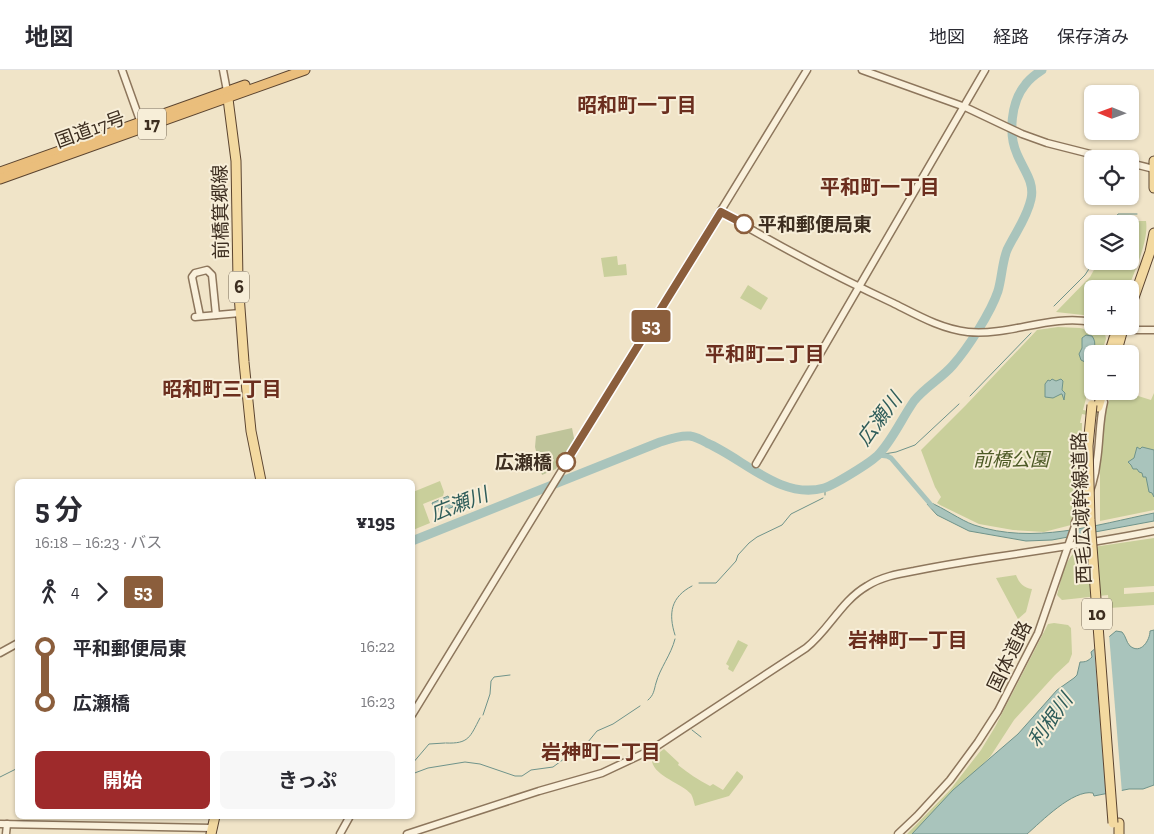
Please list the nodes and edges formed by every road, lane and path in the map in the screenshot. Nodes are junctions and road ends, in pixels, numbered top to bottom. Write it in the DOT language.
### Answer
graph roads {
  1 [pos="122,70"];
  2 [pos="223,70"];
  3 [pos="287,70"];
  4 [pos="305,70"];
  5 [pos="807,70"];
  6 [pos="862,70"];
  7 [pos="986,70"];
  8 [pos="228,94"];
  9 [pos="965,107"];
  10 [pos="141,125"];
  11 [pos="1084,153"];
  12 [pos="1139,164"];
  13 [pos="1154,166"];
  14 [pos="0,172"];
  15 [pos="0,179"];
  16 [pos="1154,188"];
  17 [pos="721,212"];
  18 [pos="1154,233"];
  19 [pos="1139,283"];
  20 [pos="860,287"];
  21 [pos="240,313"];
  22 [pos="216,314"];
  23 [pos="1084,321"];
  24 [pos="1139,329"];
  25 [pos="1154,330"];
  26 [pos="1096,400"];
  27 [pos="1098,400"];
  28 [pos="1104,400"];
  29 [pos="1095,406"];
  30 [pos="756,464"];
  31 [pos="261,479"];
  32 [pos="1154,531"];
  33 [pos="1067,547"];
  34 [pos="15,645"];
  35 [pos="0,653"];
  36 [pos="415,710"];
  37 [pos="348,819"];
  38 [pos="1116,823"];
  39 [pos="3,824"];
  40 [pos="212,831"];
  41 [pos="6,834"];
  42 [pos="340,834"];
  43 [pos="407,834"];
  44 [pos="898,834"];
  45 [pos="1114,834"];
  46 [pos="1119,834"];
  1 -- 10 [label="street"];
  2 -- 8 [label="street"];
  3 -- 8 [label="highway, 国道17号 / 17"];
  4 -- 8 [label="highway, 国道17号 / 17"];
  5 -- 17 [label="street"];
  6 -- 9 [label="street"];
  7 -- 9 [label="street"];
  8 -- 10 [label="highway, 国道17号 / 17"];
  8 -- 21 [label="main road, 前橋箕郷線 / 6"];
  9 -- 11 [label="street"];
  9 -- 20 [label="street"];
  10 -- 14 [label="highway, 国道17号 / 17"];
  10 -- 15 [label="highway, 国道17号 / 17"];
  12 -- 13 [label="street"];
  13 -- 16 [label="main road"];
  17 -- 20 [label="street"];
  17 -- 36 [label="street"];
  18 -- 19 [label="main road"];
  20 -- 23 [label="street"];
  20 -- 30 [label="street"];
  21 -- 22 [label="street"];
  21 -- 31 [label="main road, 前橋箕郷線 / 6"];
  22 -- 22 [label="street"];
  24 -- 25 [label="street"];
  26 -- 29 [label="main road, 西毛広域幹線道路 / 10"];
  27 -- 29 [label="main road, 西毛広域幹線道路 / 10"];
  28 -- 33 [label="street, 国体道路"];
  29 -- 38 [label="main road, 西毛広域幹線道路 / 10, bridge"];
  32 -- 33 [label="street"];
  33 -- 43 [label="street"];
  33 -- 44 [label="street, 国体道路"];
  34 -- 35 [label="street"];
  37 -- 42 [label="street"];
  38 -- 45 [label="main road, 西毛広域幹線道路 / 10"];
  38 -- 46 [label="main road, 西毛広域幹線道路 / 10"];
  39 -- 40 [label="street"];
  39 -- 41 [label="street"];
}
